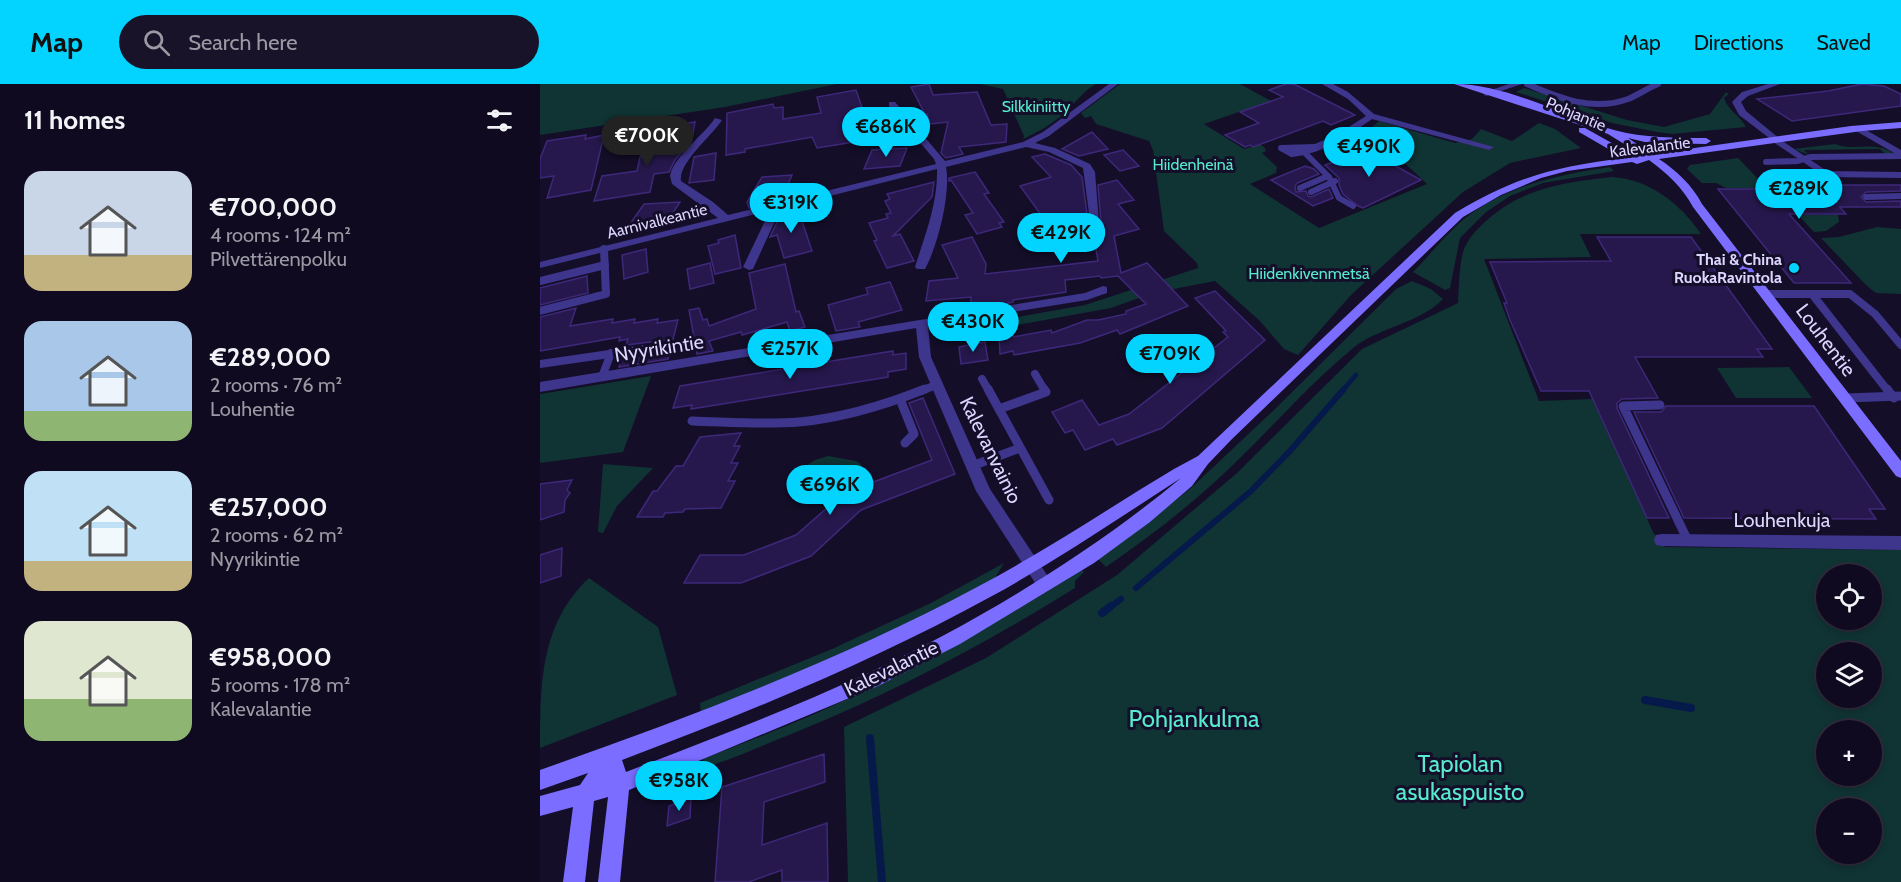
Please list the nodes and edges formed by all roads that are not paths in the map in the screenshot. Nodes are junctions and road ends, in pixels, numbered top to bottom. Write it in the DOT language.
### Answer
graph roads {
  1 [pos="1114,84"];
  2 [pos="1326,84"];
  3 [pos="1458,84"];
  4 [pos="1515,84"];
  5 [pos="1527,84"];
  6 [pos="1658,84"];
  7 [pos="1776,84"];
  8 [pos="1486,93"];
  9 [pos="892,105"];
  10 [pos="1371,116"];
  11 [pos="718,120"];
  12 [pos="1901,125"];
  13 [pos="1859,129"];
  14 [pos="1611,132"];
  15 [pos="1773,138"];
  16 [pos="1706,141"];
  17 [pos="1026,144"];
  18 [pos="1316,147"];
  19 [pos="1489,147"];
  20 [pos="1621,151"];
  21 [pos="1304,152"];
  22 [pos="1637,154"];
  23 [pos="1901,155"];
  24 [pos="1650,158"];
  25 [pos="1803,159"];
  26 [pos="1766,162"];
  27 [pos="942,165"];
  28 [pos="1520,171"];
  29 [pos="1901,175"];
  30 [pos="1332,178"];
  31 [pos="1492,183"];
  32 [pos="1300,188"];
  33 [pos="1311,192"];
  34 [pos="1866,196"];
  35 [pos="1901,196"];
  36 [pos="1697,205"];
  37 [pos="1353,206"];
  38 [pos="769,209"];
  39 [pos="1459,215"];
  40 [pos="727,220"];
  41 [pos="1095,221"];
  42 [pos="604,249"];
  43 [pos="540,265"];
  44 [pos="605,265"];
  45 [pos="749,267"];
  46 [pos="921,267"];
  47 [pos="540,281"];
  48 [pos="1103,290"];
  49 [pos="1767,294"];
  50 [pos="1812,294"];
  51 [pos="540,311"];
  52 [pos="921,325"];
  53 [pos="1901,345"];
  54 [pos="665,346"];
  55 [pos="611,352"];
  56 [pos="540,364"];
  57 [pos="1035,374"];
  58 [pos="602,377"];
  59 [pos="982,379"];
  60 [pos="936,386"];
  61 [pos="540,387"];
  62 [pos="1898,397"];
  63 [pos="1846,398"];
  64 [pos="900,399"];
  65 [pos="1660,405"];
  66 [pos="999,409"];
  67 [pos="692,421"];
  68 [pos="905,443"];
  69 [pos="1020,448"];
  70 [pos="1203,460"];
  71 [pos="972,466"];
  72 [pos="1901,472"];
  73 [pos="1049,500"];
  74 [pos="1662,540"];
  75 [pos="1688,541"];
  76 [pos="1901,543"];
  77 [pos="1032,565"];
  78 [pos="1046,584"];
  79 [pos="611,754"];
  80 [pos="540,780"];
  81 [pos="620,784"];
  82 [pos="585,795"];
  83 [pos="540,806"];
  84 [pos="574,882"];
  85 [pos="609,882"];
  1 -- 17 [label="street, Aarnivalkeantie"];
  2 -- 10 [label="street"];
  3 -- 8 [label="main road, Pohjantie"];
  4 -- 8 [label="street"];
  5 -- 6 [label="lane"];
  7 -- 15 [label="street"];
  8 -- 14 [label="main road, Pohjantie"];
  8 -- 20 [label="main road, Pohjantie"];
  9 -- 27 [label="street"];
  10 -- 18 [label="street"];
  10 -- 19 [label="street"];
  11 -- 40 [label="street"];
  12 -- 13 [label="main road, Kalevalantie"];
  13 -- 15 [label="main road, Kalevalantie"];
  13 -- 23 [label="street"];
  14 -- 16 [label="main road, Pohjantie"];
  14 -- 22 [label="main road, Pohjantie"];
  15 -- 16 [label="main road, Kalevalantie"];
  15 -- 24 [label="main road, Kalevalantie"];
  15 -- 25 [label="lane"];
  16 -- 22 [label="main road, Kalevalantie"];
  17 -- 27 [label="street, Aarnivalkeantie"];
  17 -- 41 [label="street"];
  18 -- 21 [label="street"];
  18 -- 21 [label="lane"];
  20 -- 22 [label="main road, Louhentie"];
  20 -- 28 [label="main road, Kalevalantie"];
  21 -- 30 [label="lane"];
  22 -- 24 [label="main road, Kalevalantie"];
  22 -- 36 [label="main road, Louhentie"];
  22 -- 39 [label="main road, Kalevalantie"];
  23 -- 25 [label="lane"];
  24 -- 36 [label="main road, Louhentie"];
  25 -- 26 [label="lane"];
  25 -- 29 [label="lane"];
  27 -- 38 [label="street, Aarnivalkeantie"];
  27 -- 46 [label="street"];
  30 -- 32 [label="lane"];
  30 -- 33 [label="lane"];
  30 -- 37 [label="lane"];
  31 -- 39 [label="main road, Kalevalantie"];
  34 -- 35 [label="lane"];
  36 -- 49 [label="main road, Louhentie"];
  38 -- 40 [label="street, Aarnivalkeantie"];
  38 -- 45 [label="street"];
  39 -- 70 [label="main road, Kalevalantie"];
  40 -- 42 [label="street, Aarnivalkeantie"];
  42 -- 43 [label="street, Aarnivalkeantie"];
  42 -- 44 [label="lane"];
  44 -- 47 [label="lane"];
  44 -- 51 [label="lane"];
  48 -- 52 [label="street, Nyyrikintie"];
  49 -- 50 [label="lane"];
  49 -- 63 [label="main road, Louhentie"];
  50 -- 53 [label="lane"];
  50 -- 62 [label="lane"];
  52 -- 58 [label="street, Nyyrikintie"];
  52 -- 60 [label="street, Kalevanvainio"];
  54 -- 55 [label="lane"];
  55 -- 56 [label="lane"];
  55 -- 58 [label="lane"];
  57 -- 66 [label="lane"];
  58 -- 61 [label="street, Nyyrikintie"];
  59 -- 66 [label="lane"];
  60 -- 64 [label="lane"];
  60 -- 71 [label="street, Kalevanvainio"];
  62 -- 63 [label="lane"];
  63 -- 72 [label="main road, Louhentie"];
  64 -- 67 [label="lane"];
  64 -- 68 [label="lane"];
  65 -- 75 [label="lane"];
  66 -- 69 [label="lane"];
  69 -- 71 [label="lane"];
  69 -- 73 [label="lane"];
  70 -- 77 [label="main road, Kalevalantie"];
  70 -- 78 [label="main road, Kalevalantie"];
  71 -- 77 [label="street, Kalevanvainio"];
  74 -- 75 [label="street, Louhenkuja"];
  75 -- 76 [label="street, Louhenkuja"];
  77 -- 78 [label="street, Kalevanvainio"];
  77 -- 79 [label="main road, Kalevalantie"];
  78 -- 81 [label="main road, Kalevalantie"];
  79 -- 80 [label="main road, Kalevalantie"];
  79 -- 81 [label="main road"];
  79 -- 82 [label="main road"];
  81 -- 82 [label="main road, Kalevalantie"];
  81 -- 85 [label="main road"];
  82 -- 83 [label="main road, Kalevalantie"];
  82 -- 84 [label="main road"];
}
